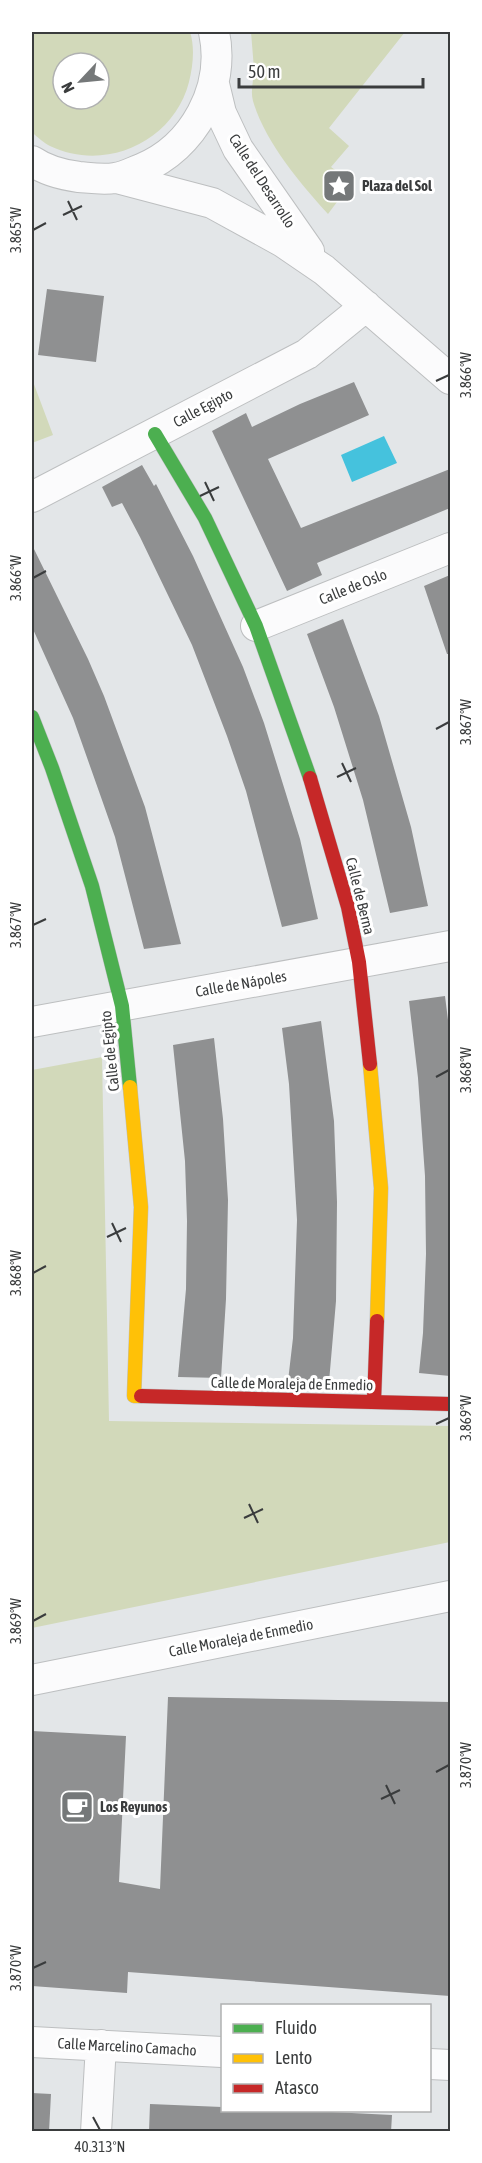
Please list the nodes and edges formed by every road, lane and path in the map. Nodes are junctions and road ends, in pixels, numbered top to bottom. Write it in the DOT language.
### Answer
graph roads {
  1 [pos="214,32"];
  2 [pos="214,84"];
  3 [pos="32,162"];
  4 [pos="117,178"];
  5 [pos="324,270"];
  6 [pos="366,306"];
  7 [pos="450,379"];
  8 [pos="155,434"];
  9 [pos="32,497"];
  10 [pos="450,548"];
  11 [pos="256,627"];
  12 [pos="32,717"];
  13 [pos="450,946"];
  14 [pos="359,962"];
  15 [pos="122,1006"];
  16 [pos="32,1022"];
  17 [pos="134,1396"];
  18 [pos="374,1402"];
  19 [pos="450,1404"];
  20 [pos="450,1596"];
  21 [pos="32,1680"];
  22 [pos="32,2042"];
  23 [pos="101,2045"];
  24 [pos="221,2052"];
  25 [pos="431,2064"];
  26 [pos="450,2065"];
  27 [pos="96,2132"];
  1 -- 2 [label="street"];
  2 -- 4 [label="street"];
  2 -- 5 [label="street, Calle del Desarrollo"];
  3 -- 4 [label="street"];
  4 -- 5 [label="street, Calle del Desarrollo"];
  5 -- 6 [label="street, Calle del Desarrollo"];
  6 -- 7 [label="street, Calle del Desarrollo"];
  6 -- 8 [label="street, Calle Egipto"];
  8 -- 9 [label="street, Calle Egipto"];
  8 -- 11 [label="street, Calle de Berna"];
  10 -- 11 [label="street, Calle de Oslo"];
  11 -- 14 [label="street, Calle de Berna"];
  12 -- 15 [label="street, Calle de Egipto"];
  13 -- 14 [label="street, Calle de Nápoles"];
  14 -- 15 [label="street, Calle de Nápoles"];
  14 -- 18 [label="street, Calle de Berna"];
  15 -- 16 [label="street, Calle de Nápoles"];
  15 -- 17 [label="street, Calle de Egipto"];
  17 -- 18 [label="street, Calle de Moraleja de Enmedio"];
  18 -- 19 [label="street, Calle de Moraleja de Enmedio"];
  20 -- 21 [label="street, Calle Moraleja de Enmedio"];
  22 -- 23 [label="street, Calle Marcelino Camacho"];
  23 -- 24 [label="street, Calle Marcelino Camacho"];
  23 -- 27 [label="street"];
  25 -- 26 [label="street"];
}
